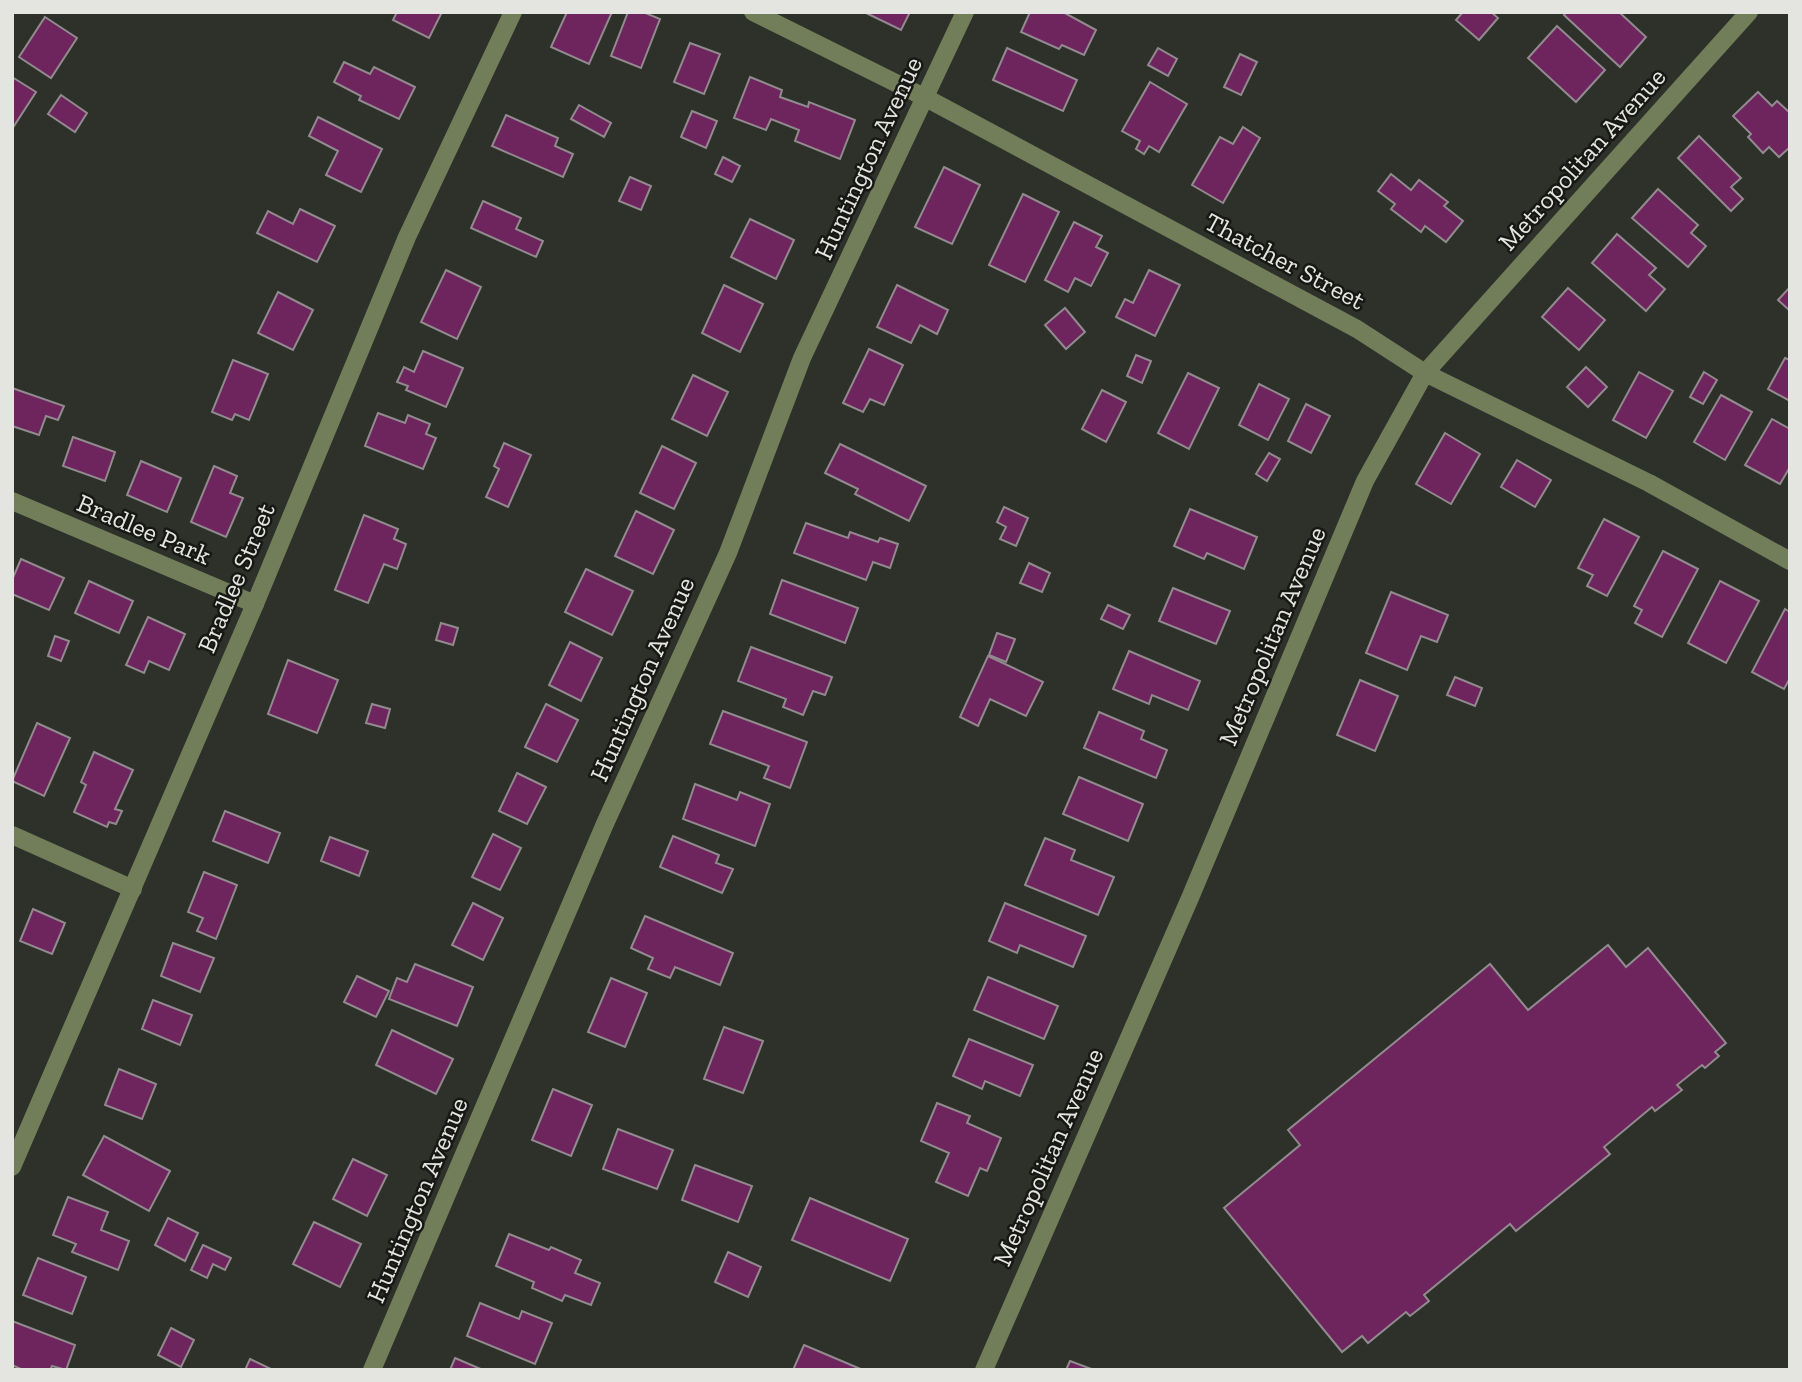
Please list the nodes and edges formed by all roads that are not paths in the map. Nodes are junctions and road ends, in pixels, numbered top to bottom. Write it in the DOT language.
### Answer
graph roads {
  1 [pos="513,12"];
  2 [pos="753,12"];
  3 [pos="965,12"];
  4 [pos="1749,12"];
  5 [pos="926,99"];
  6 [pos="1425,373"];
  7 [pos="12,501"];
  8 [pos="1790,561"];
  9 [pos="255,604"];
  10 [pos="12,835"];
  11 [pos="133,889"];
  12 [pos="12,1167"];
  13 [pos="372,1370"];
  14 [pos="984,1370"];
  1 -- 9 [label="street, Bradlee Street"];
  2 -- 5 [label="street, Thatcher Street"];
  3 -- 5 [label="street, Huntington Avenue"];
  4 -- 6 [label="street, Metropolitan Avenue"];
  5 -- 6 [label="street, Thatcher Street"];
  5 -- 13 [label="street, Huntington Avenue"];
  6 -- 8 [label="street, Thatcher Street"];
  6 -- 14 [label="street, Metropolitan Avenue"];
  7 -- 9 [label="street, Bradlee Park"];
  9 -- 11 [label="street, Bradlee Street"];
  10 -- 11 [label="street"];
  11 -- 12 [label="street, Bradlee Street"];
}
